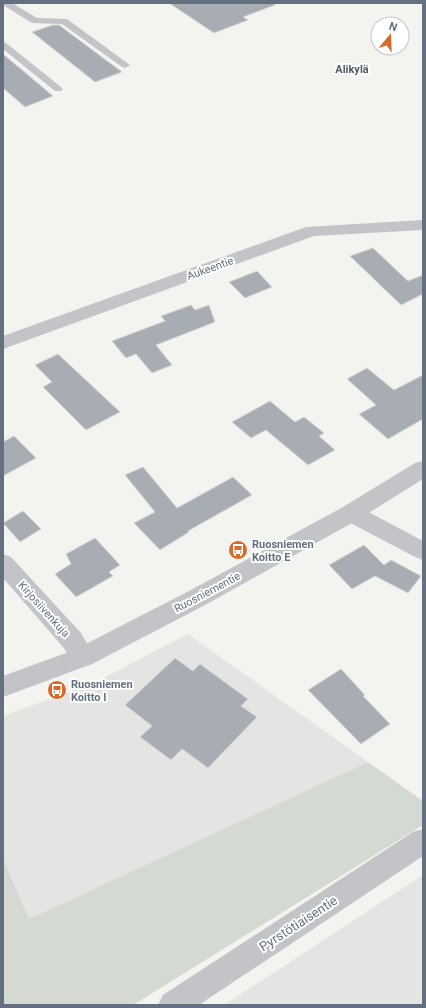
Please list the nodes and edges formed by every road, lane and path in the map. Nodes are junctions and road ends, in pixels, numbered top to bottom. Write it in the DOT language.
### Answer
graph roads {
  1 [pos="6,3"];
  2 [pos="3,45"];
  3 [pos="125,66"];
  4 [pos="58,90"];
  5 [pos="423,225"];
  6 [pos="3,343"];
  7 [pos="423,469"];
  8 [pos="350,513"];
  9 [pos="423,551"];
  10 [pos="3,563"];
  11 [pos="83,657"];
  12 [pos="3,687"];
  13 [pos="423,841"];
  14 [pos="173,1005"];
  1 -- 3 [label="lane"];
  2 -- 4 [label="lane"];
  5 -- 6 [label="street, Aukeentie"];
  7 -- 8 [label="street, Ruosniementie"];
  8 -- 9 [label="street"];
  8 -- 11 [label="street, Ruosniementie"];
  10 -- 11 [label="street, Kirjosiivenkuja"];
  11 -- 12 [label="street, Ruosniementie"];
  13 -- 14 [label="street, Pyrstötiaisentie"];
}
